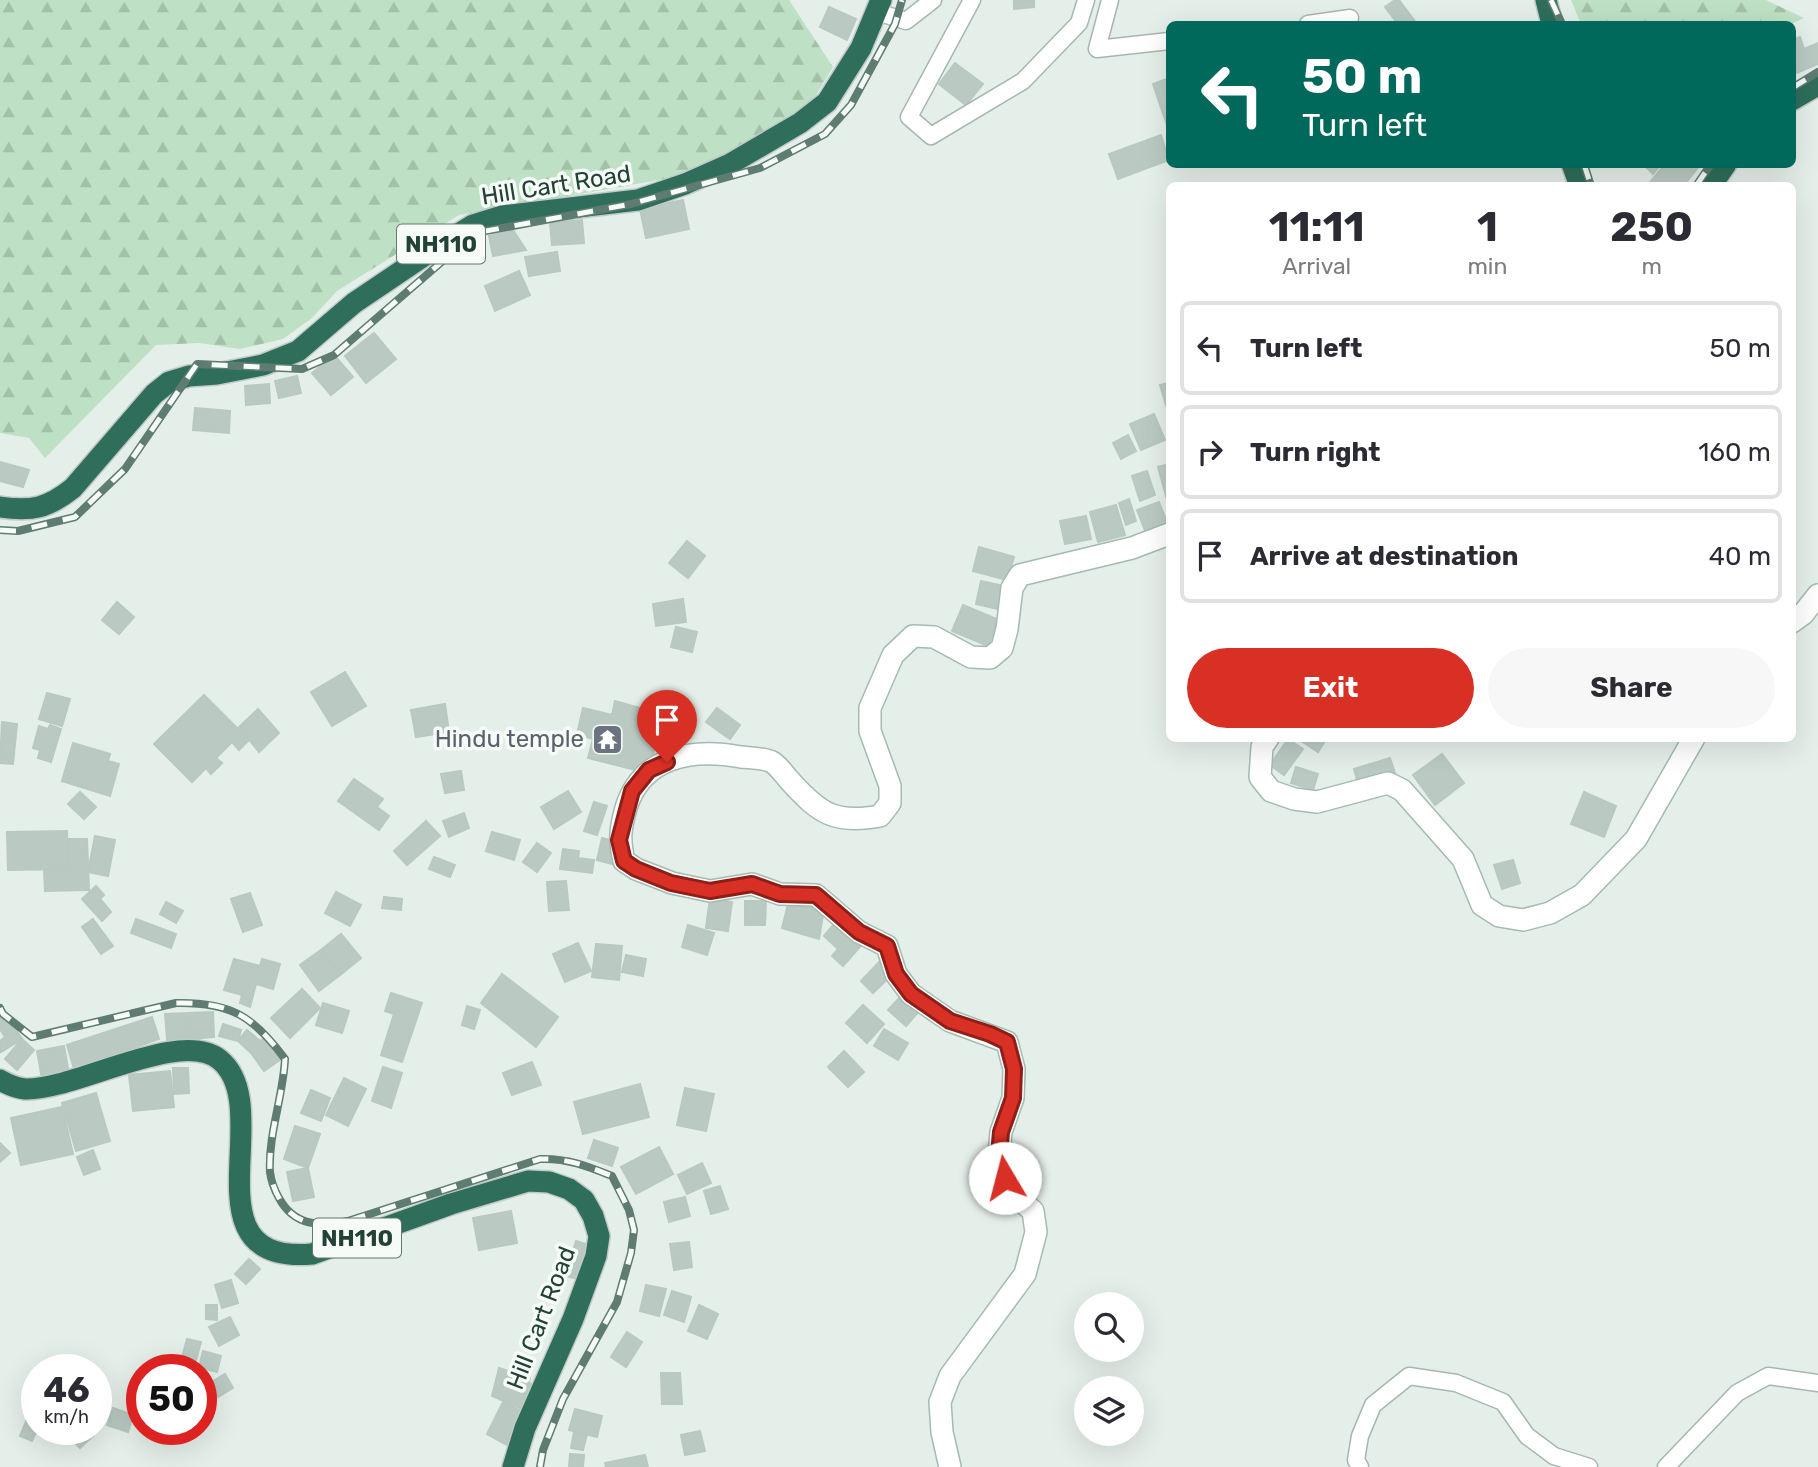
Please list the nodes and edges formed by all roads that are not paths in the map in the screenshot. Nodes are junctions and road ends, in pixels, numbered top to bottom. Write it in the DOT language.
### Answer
graph roads {
  1 [pos="933,0"];
  2 [pos="972,0"];
  3 [pos="1087,0"];
  4 [pos="1110,0"];
  5 [pos="1546,0"];
  6 [pos="879,6"];
  7 [pos="1350,18"];
  8 [pos="1329,21"];
  9 [pos="1551,21"];
  10 [pos="1166,41"];
  11 [pos="1818,85"];
  12 [pos="1796,98"];
  13 [pos="0,507"];
  14 [pos="1166,535"];
  15 [pos="1818,595"];
  16 [pos="1796,619"];
  17 [pos="1265,742"];
  18 [pos="1691,742"];
  19 [pos="0,1080"];
  20 [pos="1818,1383"];
  21 [pos="513,1467"];
  22 [pos="950,1467"];
  23 [pos="1360,1467"];
  24 [pos="1589,1467"];
  25 [pos="1666,1467"];
  1 -- 6 [label="street"];
  2 -- 3 [label="street"];
  4 -- 10 [label="street"];
  5 -- 9 [label="highway"];
  6 -- 13 [label="highway, Hill Cart Road / NH110"];
  7 -- 8 [label="street"];
  11 -- 12 [label="highway"];
  14 -- 22 [label="main road"];
  15 -- 16 [label="main road"];
  17 -- 18 [label="main road"];
  19 -- 21 [label="highway, Hill Cart Road / NH110"];
  20 -- 25 [label="street"];
  23 -- 24 [label="street"];
}
